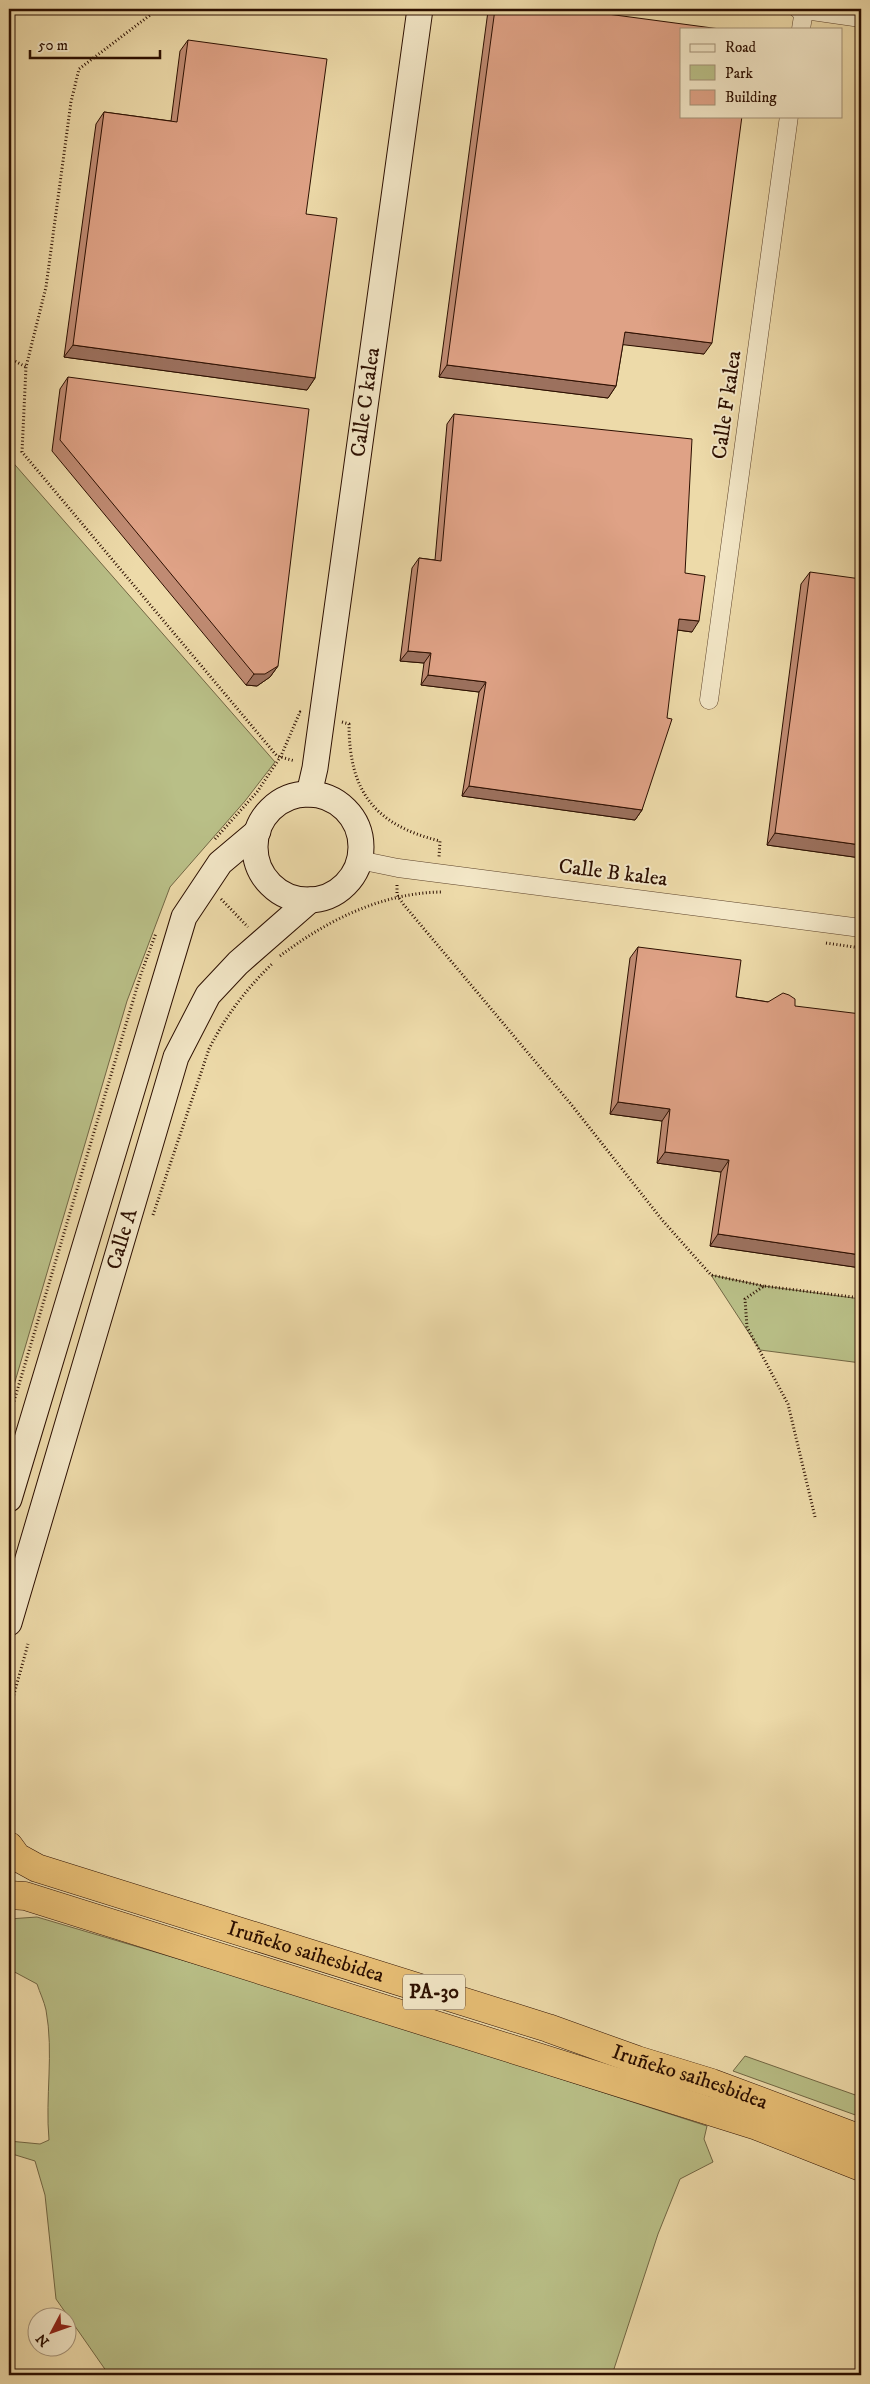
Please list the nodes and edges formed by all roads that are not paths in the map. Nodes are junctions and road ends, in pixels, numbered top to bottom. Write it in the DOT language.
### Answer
graph roads {
  1 [pos="420,9"];
  2 [pos="801,9"];
  3 [pos="861,18"];
  4 [pos="801,28"];
  5 [pos="789,118"];
  6 [pos="709,700"];
  7 [pos="309,794"];
  8 [pos="258,831"];
  9 [pos="359,860"];
  10 [pos="310,900"];
  11 [pos="861,928"];
  12 [pos="9,1499"];
  13 [pos="9,1623"];
  14 [pos="9,1846"];
  15 [pos="9,1895"];
  16 [pos="861,2139"];
  17 [pos="861,2167"];
  1 -- 7 [label="street, Calle C kalea"];
  2 -- 3 [label="street"];
  2 -- 4 [label="street"];
  5 -- 6 [label="street, Calle F kalea"];
  7 -- 8 [label="street"];
  7 -- 9 [label="street"];
  8 -- 10 [label="street"];
  8 -- 12 [label="street, Calle A"];
  9 -- 10 [label="street"];
  9 -- 11 [label="street, Calle B kalea"];
  10 -- 13 [label="street, Calle A"];
  14 -- 16 [label="highway, Iruñeko saihesbidea / PA-30"];
  15 -- 17 [label="highway, Iruñeko saihesbidea / PA-30"];
}
